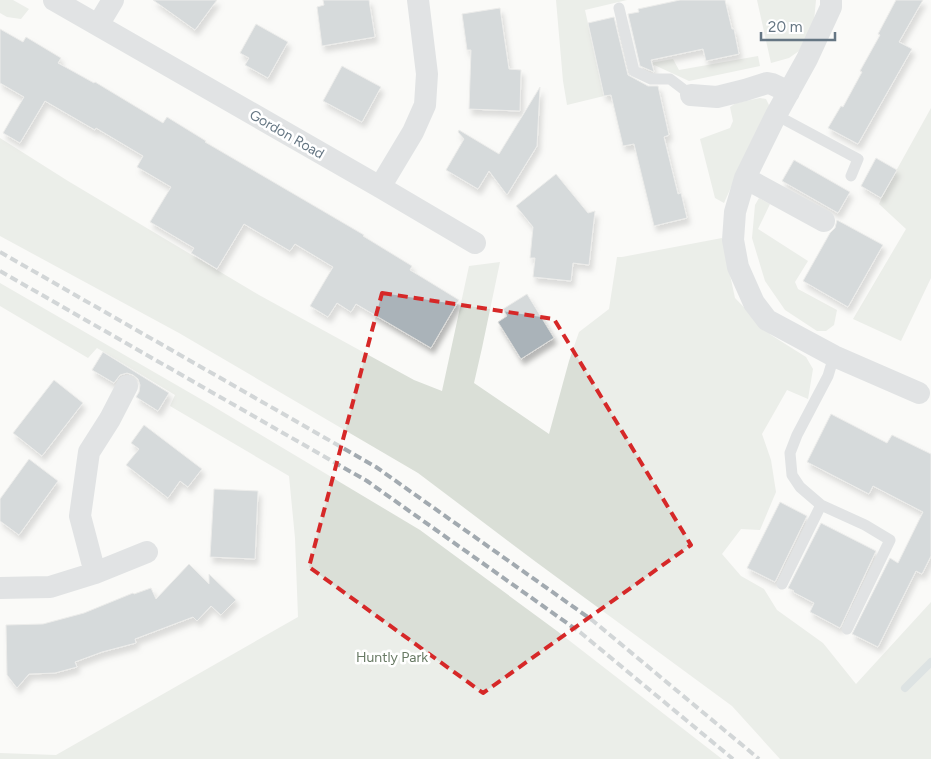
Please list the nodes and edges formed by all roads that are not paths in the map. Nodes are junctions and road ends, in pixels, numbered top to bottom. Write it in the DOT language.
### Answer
graph roads {
  1 [pos="54,0"];
  2 [pos="113,0"];
  3 [pos="418,0"];
  4 [pos="831,0"];
  5 [pos="619,8"];
  6 [pos="98,25"];
  7 [pos="788,92"];
  8 [pos="691,95"];
  9 [pos="776,115"];
  10 [pos="851,176"];
  11 [pos="745,178"];
  12 [pos="380,187"];
  13 [pos="824,221"];
  14 [pos="475,244"];
  15 [pos="834,356"];
  16 [pos="127,386"];
  17 [pos="919,393"];
  18 [pos="821,505"];
  19 [pos="147,552"];
  20 [pos="95,574"];
  21 [pos="782,584"];
  22 [pos="0,588"];
  23 [pos="847,629"];
  1 -- 6 [label="street, Gordon Road"];
  2 -- 6 [label="street"];
  3 -- 12 [label="street"];
  4 -- 7 [label="street"];
  5 -- 8 [label="lane"];
  6 -- 12 [label="street, Gordon Road"];
  7 -- 8 [label="street"];
  7 -- 9 [label="street"];
  9 -- 10 [label="lane"];
  9 -- 11 [label="street"];
  11 -- 13 [label="street"];
  11 -- 15 [label="street"];
  12 -- 14 [label="street, Gordon Road"];
  15 -- 17 [label="street"];
  15 -- 18 [label="lane"];
  16 -- 20 [label="street"];
  18 -- 21 [label="lane"];
  18 -- 23 [label="lane"];
  19 -- 20 [label="street"];
  20 -- 22 [label="street"];
}
